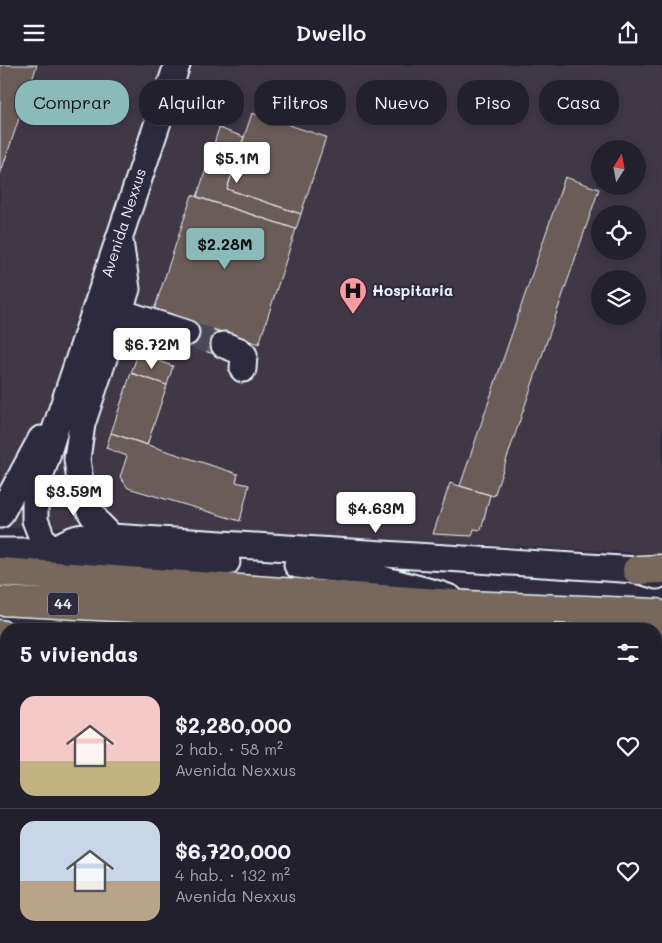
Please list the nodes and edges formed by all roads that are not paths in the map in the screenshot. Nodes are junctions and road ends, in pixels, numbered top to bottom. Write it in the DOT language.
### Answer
graph roads {
  1 [pos="177,65"];
  2 [pos="108,308"];
  3 [pos="186,333"];
  4 [pos="224,345"];
  5 [pos="242,369"];
  6 [pos="72,382"];
  7 [pos="0,515"];
  8 [pos="112,537"];
  9 [pos="0,551"];
  10 [pos="52,551"];
  11 [pos="0,572"];
  12 [pos="654,572"];
  13 [pos="0,601"];
  14 [pos="466,605"];
  15 [pos="428,623"];
  16 [pos="616,623"];
  1 -- 2 [label="street, Avenida Nexxus"];
  2 -- 3 [label="street"];
  2 -- 6 [label="street, Avenida Nexxus"];
  2 -- 8 [label="street"];
  4 -- 5 [label="street"];
  6 -- 7 [label="street"];
  6 -- 10 [label="street"];
  8 -- 10 [label="street"];
  8 -- 12 [label="street"];
  9 -- 10 [label="street"];
  10 -- 14 [label="street"];
  11 -- 14 [label="main road"];
  13 -- 15 [label="main road, 44"];
  14 -- 16 [label="main road"];
}
